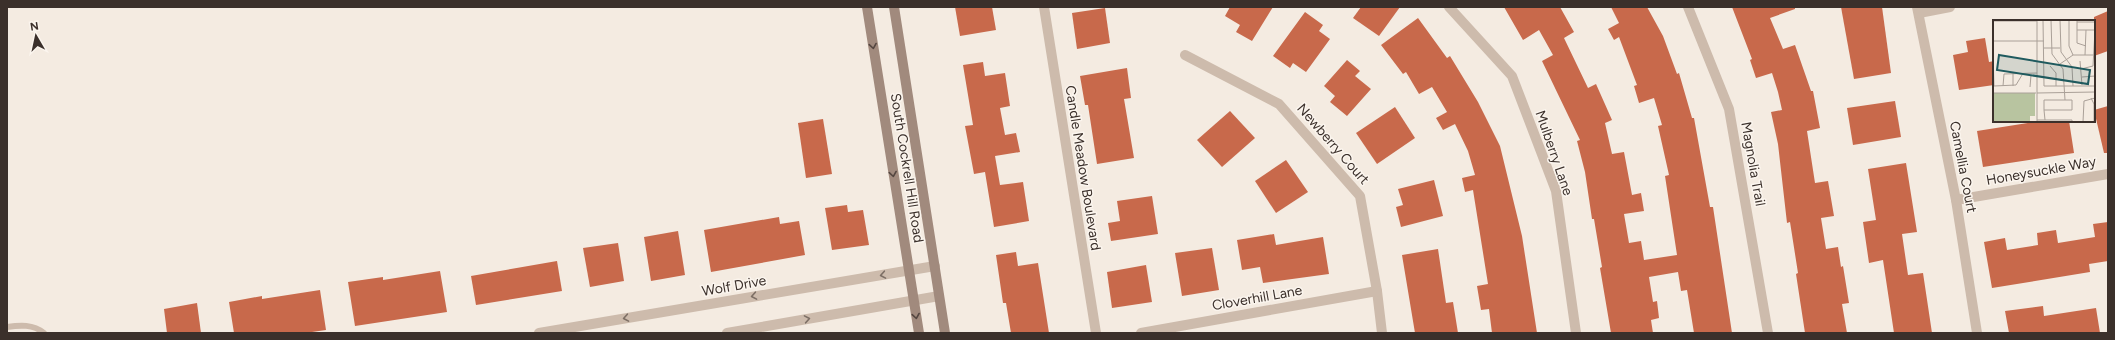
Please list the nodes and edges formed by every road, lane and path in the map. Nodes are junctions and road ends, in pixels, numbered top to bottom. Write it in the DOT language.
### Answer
graph roads {
  1 [pos="867,7"];
  2 [pos="894,7"];
  3 [pos="1044,7"];
  4 [pos="1449,7"];
  5 [pos="1688,7"];
  6 [pos="1950,7"];
  7 [pos="1918,10"];
  8 [pos="1185,55"];
  9 [pos="2108,174"];
  10 [pos="1956,200"];
  11 [pos="935,266"];
  12 [pos="909,270"];
  13 [pos="1377,291"];
  14 [pos="939,296"];
  15 [pos="913,300"];
  16 [pos="7,327"];
  17 [pos="783,328"];
  18 [pos="44,333"];
  19 [pos="539,333"];
  20 [pos="727,333"];
  21 [pos="918,333"];
  22 [pos="945,333"];
  23 [pos="1096,333"];
  24 [pos="1141,333"];
  25 [pos="1382,333"];
  26 [pos="1576,333"];
  27 [pos="1768,333"];
  28 [pos="1977,333"];
  1 -- 12 [label="main road, South Cockrell Hill Road, one-way"];
  2 -- 11 [label="main road, South Cockrell Hill Road"];
  3 -- 23 [label="street, Candle Meadow Boulevard"];
  4 -- 26 [label="street, Mulberry Lane"];
  5 -- 27 [label="street, Magnolia Trail"];
  6 -- 7 [label="street"];
  7 -- 10 [label="street, Camellia Court"];
  8 -- 13 [label="street, Newberry Court"];
  9 -- 10 [label="street, Honeysuckle Way"];
  10 -- 28 [label="street, Camellia Court"];
  11 -- 12 [label="street, Wolf Drive"];
  11 -- 14 [label="main road, South Cockrell Hill Road"];
  12 -- 15 [label="main road, South Cockrell Hill Road"];
  12 -- 19 [label="street, Wolf Drive, one-way"];
  13 -- 24 [label="street, Cloverhill Lane"];
  13 -- 25 [label="street, Newberry Court"];
  14 -- 15 [label="street"];
  14 -- 22 [label="main road, South Cockrell Hill Road"];
  17 -- 15 [label="street, one-way"];
  15 -- 21 [label="main road, South Cockrell Hill Road, one-way"];
  16 -- 18 [label="lane"];
  17 -- 20 [label="street"];
}
